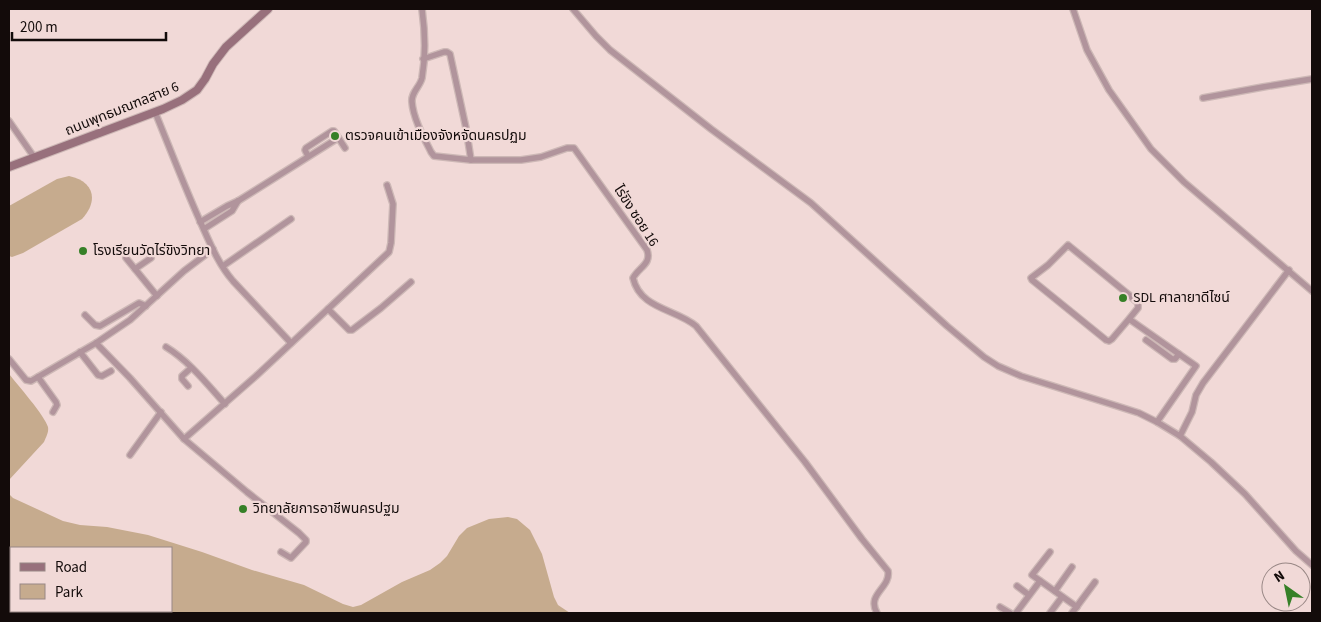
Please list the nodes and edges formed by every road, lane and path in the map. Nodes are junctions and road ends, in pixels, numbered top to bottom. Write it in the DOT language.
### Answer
graph roads {
  1 [pos="268,9"];
  2 [pos="422,9"];
  3 [pos="573,9"];
  4 [pos="1073,9"];
  5 [pos="424,59"];
  6 [pos="1312,79"];
  7 [pos="1203,98"];
  8 [pos="155,112"];
  9 [pos="9,121"];
  10 [pos="345,148"];
  11 [pos="34,157"];
  12 [pos="471,160"];
  13 [pos="9,166"];
  14 [pos="387,185"];
  15 [pos="238,201"];
  16 [pos="291,219"];
  17 [pos="200,222"];
  18 [pos="204,229"];
  19 [pos="213,249"];
  20 [pos="126,258"];
  21 [pos="151,258"];
  22 [pos="223,266"];
  23 [pos="135,269"];
  24 [pos="1289,270"];
  25 [pos="411,282"];
  26 [pos="1312,291"];
  27 [pos="157,296"];
  28 [pos="146,306"];
  29 [pos="328,309"];
  30 [pos="85,315"];
  31 [pos="1129,319"];
  32 [pos="1146,340"];
  33 [pos="1163,342"];
  34 [pos="96,343"];
  35 [pos="291,343"];
  36 [pos="166,347"];
  37 [pos="1159,350"];
  38 [pos="80,352"];
  39 [pos="1179,354"];
  40 [pos="9,359"];
  41 [pos="191,368"];
  42 [pos="110,371"];
  43 [pos="38,377"];
  44 [pos="188,386"];
  45 [pos="225,404"];
  46 [pos="53,412"];
  47 [pos="161,412"];
  48 [pos="1157,422"];
  49 [pos="1180,436"];
  50 [pos="184,439"];
  51 [pos="130,455"];
  52 [pos="281,552"];
  53 [pos="1050,552"];
  54 [pos="1312,565"];
  55 [pos="1072,567"];
  56 [pos="1040,581"];
  57 [pos="1095,582"];
  58 [pos="1017,586"];
  59 [pos="1055,591"];
  60 [pos="1030,595"];
  61 [pos="1062,597"];
  62 [pos="1077,606"];
  63 [pos="1000,607"];
  64 [pos="877,613"];
  65 [pos="1010,613"];
  66 [pos="1016,613"];
  67 [pos="1050,613"];
  68 [pos="1072,613"];
  1 -- 8 [label="main road, ถนนพุทธมณฑลสาย 6"];
  2 -- 5 [label="street, ไร่ขิง ซอย 16"];
  3 -- 48 [label="street"];
  4 -- 24 [label="street"];
  5 -- 12 [label="street"];
  5 -- 12 [label="street, ไร่ขิง ซอย 16"];
  6 -- 7 [label="street"];
  8 -- 11 [label="main road, ถนนพุทธมณฑลสาย 6"];
  8 -- 17 [label="street"];
  9 -- 11 [label="street"];
  10 -- 15 [label="street"];
  11 -- 13 [label="main road, ถนนพุทธมณฑลสาย 6"];
  12 -- 64 [label="street, ไร่ขิง ซอย 16"];
  14 -- 29 [label="street"];
  15 -- 17 [label="street"];
  15 -- 18 [label="street"];
  16 -- 22 [label="street"];
  17 -- 18 [label="street"];
  18 -- 19 [label="street"];
  19 -- 22 [label="street"];
  19 -- 27 [label="street"];
  20 -- 23 [label="street"];
  21 -- 23 [label="street"];
  22 -- 35 [label="street"];
  23 -- 27 [label="street"];
  24 -- 26 [label="street"];
  24 -- 49 [label="street"];
  25 -- 29 [label="street"];
  27 -- 28 [label="street"];
  28 -- 30 [label="street"];
  28 -- 34 [label="street"];
  29 -- 35 [label="street"];
  31 -- 31 [label="street"];
  31 -- 33 [label="street"];
  32 -- 37 [label="street"];
  33 -- 37 [label="street"];
  33 -- 39 [label="street"];
  34 -- 38 [label="street"];
  34 -- 47 [label="street"];
  35 -- 45 [label="street"];
  36 -- 41 [label="street"];
  37 -- 39 [label="street"];
  38 -- 42 [label="street"];
  38 -- 43 [label="street"];
  39 -- 48 [label="street"];
  40 -- 43 [label="street"];
  41 -- 44 [label="street"];
  41 -- 45 [label="street"];
  43 -- 46 [label="street"];
  45 -- 50 [label="street"];
  47 -- 50 [label="street"];
  47 -- 51 [label="street"];
  48 -- 49 [label="street"];
  49 -- 54 [label="street"];
  50 -- 52 [label="street"];
  53 -- 56 [label="street"];
  55 -- 59 [label="street"];
  56 -- 59 [label="street"];
  56 -- 60 [label="street"];
  57 -- 62 [label="street"];
  58 -- 60 [label="street"];
  59 -- 61 [label="street"];
  60 -- 66 [label="street"];
  61 -- 62 [label="street"];
  61 -- 67 [label="street"];
  62 -- 68 [label="street"];
  63 -- 65 [label="street"];
}
